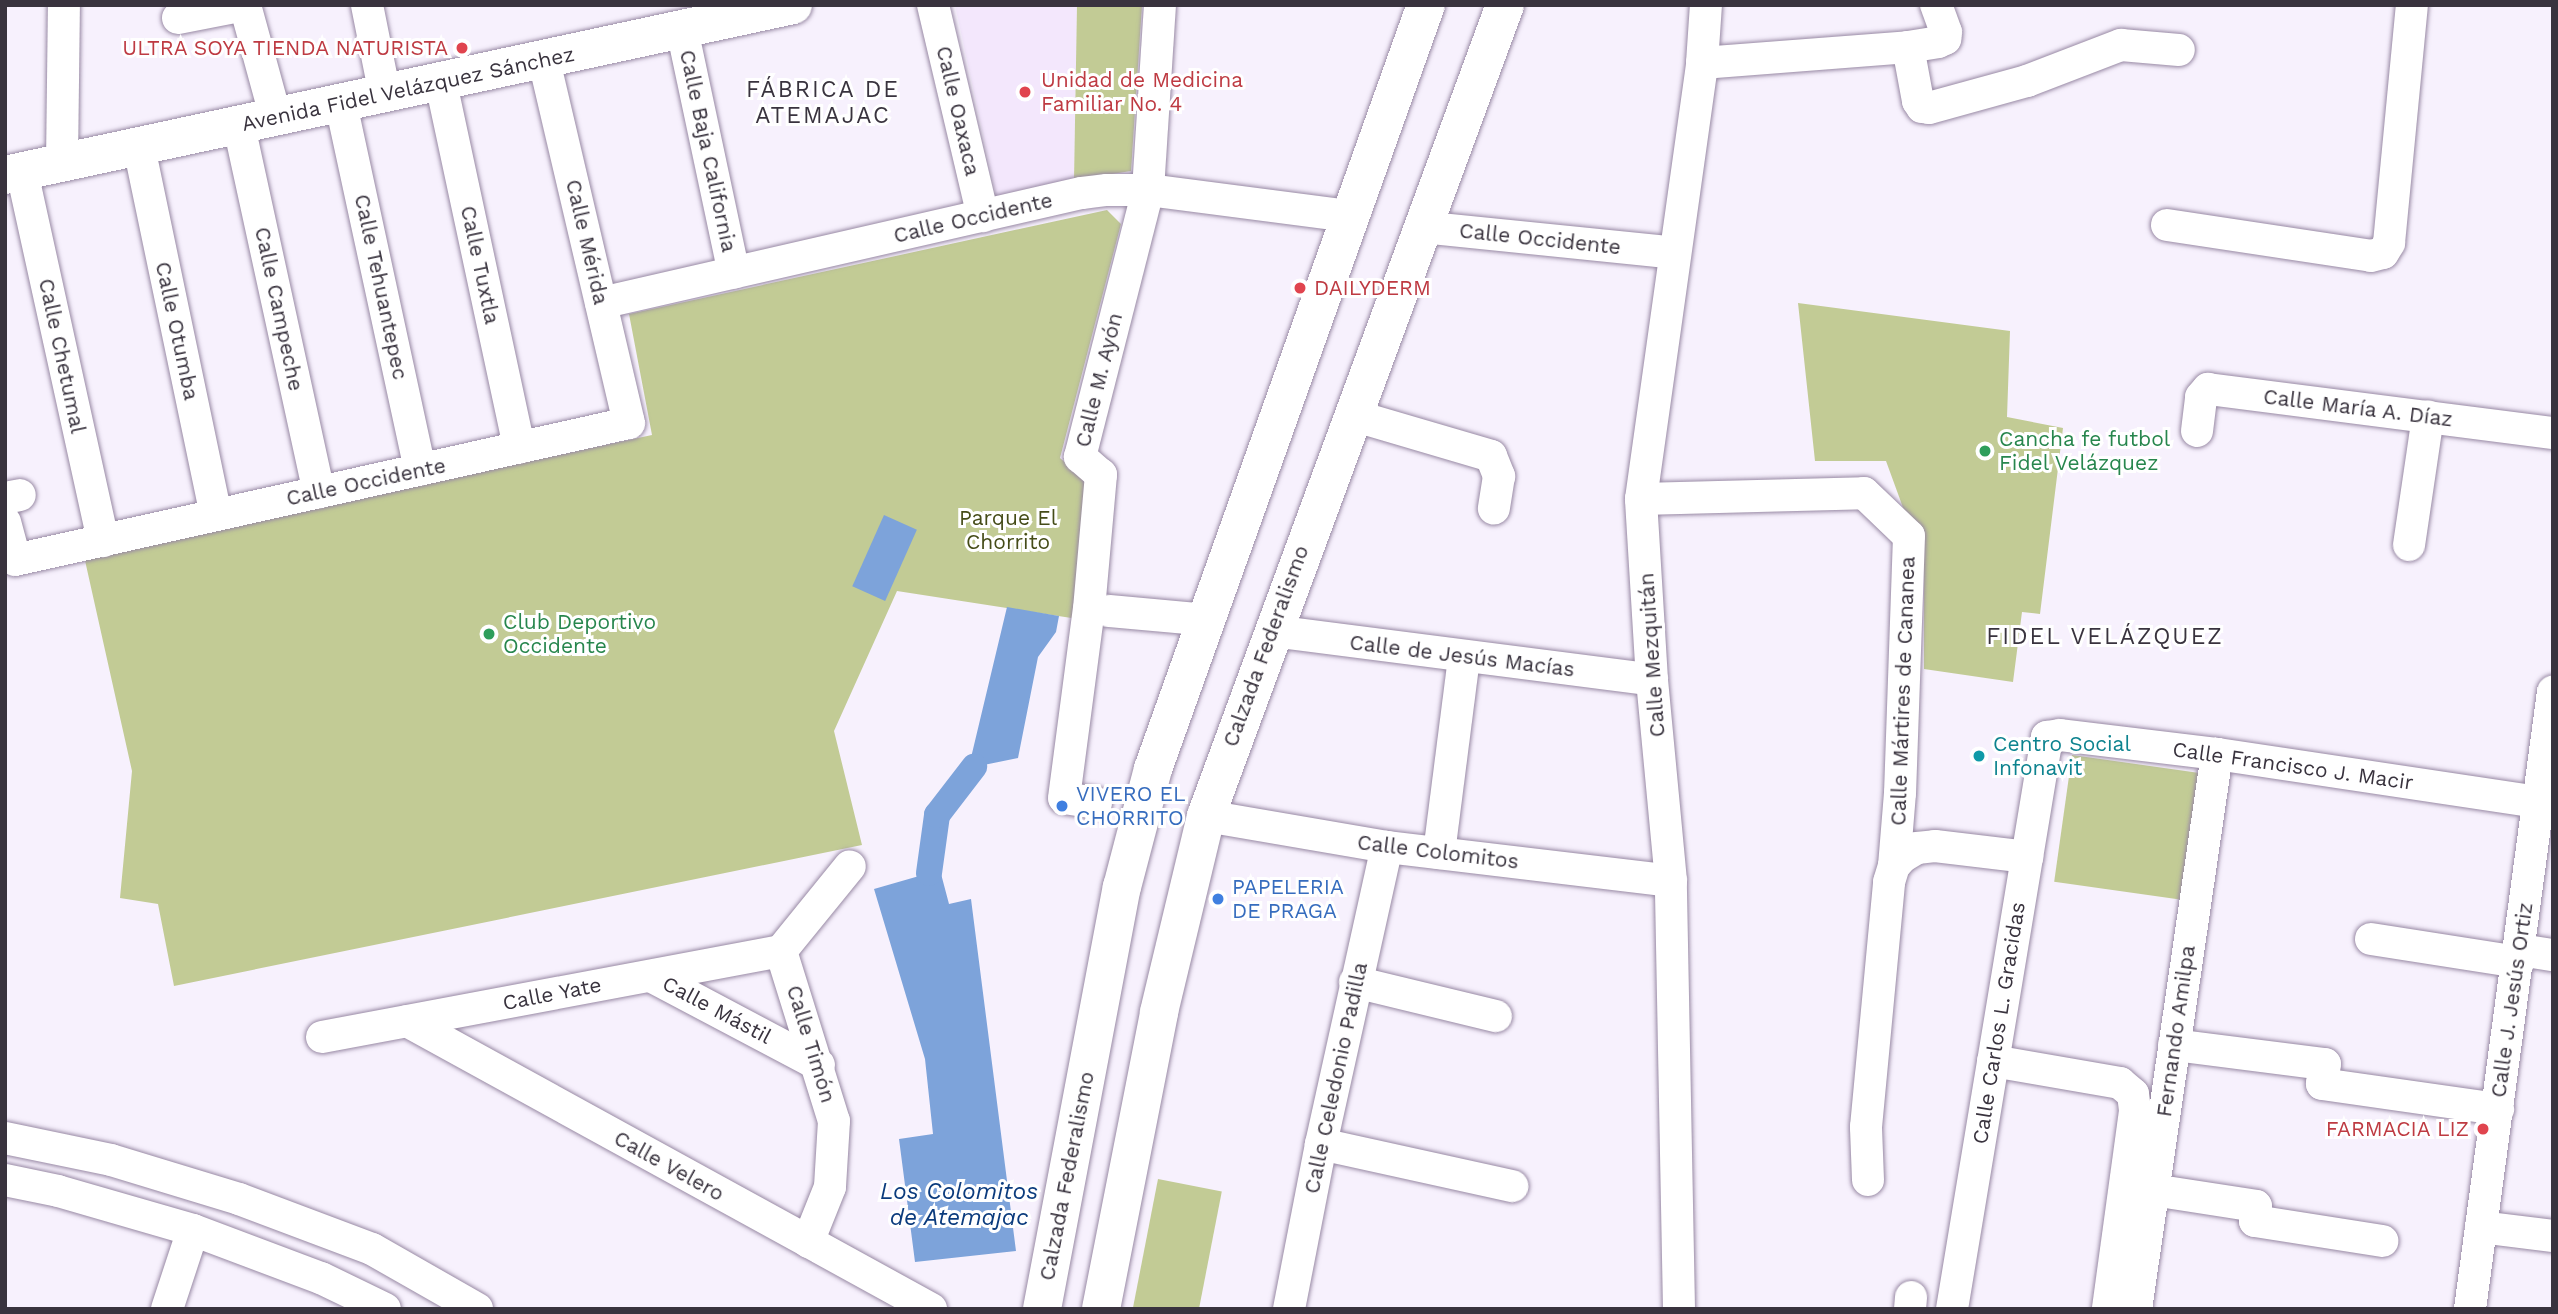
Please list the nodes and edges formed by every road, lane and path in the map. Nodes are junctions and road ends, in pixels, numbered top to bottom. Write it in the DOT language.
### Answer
graph roads {
  1 [pos="64,5"];
  2 [pos="245,5"];
  3 [pos="367,5"];
  4 [pos="793,5"];
  5 [pos="933,5"];
  6 [pos="1160,5"];
  7 [pos="1426,5"];
  8 [pos="1505,5"];
  9 [pos="1706,5"];
  10 [pos="1936,5"];
  11 [pos="2412,5"];
  12 [pos="178,18"];
  13 [pos="682,29"];
  14 [pos="1908,47"];
  15 [pos="2179,50"];
  16 [pos="544,60"];
  17 [pos="1702,63"];
  18 [pos="441,83"];
  19 [pos="385,94"];
  20 [pos="341,104"];
  21 [pos="276,118"];
  22 [pos="239,126"];
  23 [pos="139,147"];
  24 [pos="62,163"];
  25 [pos="11,175"];
  26 [pos="1148,190"];
  27 [pos="983,216"];
  28 [pos="1349,216"];
  29 [pos="2167,225"];
  30 [pos="1421,227"];
  31 [pos="1659,251"];
  32 [pos="734,273"];
  33 [pos="601,303"];
  34 [pos="1352,415"];
  35 [pos="2428,416"];
  36 [pos="629,424"];
  37 [pos="2197,431"];
  38 [pos="2553,433"];
  39 [pos="519,448"];
  40 [pos="420,470"];
  41 [pos="319,492"];
  42 [pos="1642,499"];
  43 [pos="10,505"];
  44 [pos="1494,509"];
  45 [pos="216,515"];
  46 [pos="103,541"];
  47 [pos="2409,545"];
  48 [pos="1109,611"];
  49 [pos="1208,620"];
  50 [pos="1272,631"];
  51 [pos="1464,658"];
  52 [pos="1652,680"];
  53 [pos="2553,692"];
  54 [pos="2047,737"];
  55 [pos="2217,754"];
  56 [pos="1096,803"];
  57 [pos="2539,803"];
  58 [pos="1206,816"];
  59 [pos="1387,847"];
  60 [pos="1440,853"];
  61 [pos="2027,857"];
  62 [pos="850,866"];
  63 [pos="1894,866"];
  64 [pos="1671,881"];
  65 [pos="2371,939"];
  66 [pos="781,951"];
  67 [pos="2553,955"];
  68 [pos="2519,956"];
  69 [pos="651,976"];
  70 [pos="1355,982"];
  71 [pos="1496,1016"];
  72 [pos="407,1021"];
  73 [pos="322,1037"];
  74 [pos="2174,1045"];
  75 [pos="1993,1061"];
  76 [pos="819,1065"];
  77 [pos="2498,1109"];
  78 [pos="5,1138"];
  79 [pos="1321,1144"];
  80 [pos="5,1180"];
  81 [pos="1868,1180"];
  82 [pos="1511,1186"];
  83 [pos="2153,1190"];
  84 [pos="2481,1227"];
  85 [pos="193,1230"];
  86 [pos="2553,1236"];
  87 [pos="2382,1241"];
  88 [pos="808,1242"];
  89 [pos="167,1309"];
  90 [pos="385,1309"];
  91 [pos="477,1309"];
  92 [pos="931,1309"];
  93 [pos="1042,1309"];
  94 [pos="1101,1309"];
  95 [pos="1289,1309"];
  96 [pos="1679,1309"];
  97 [pos="1952,1309"];
  98 [pos="2108,1309"];
  99 [pos="2136,1309"];
  100 [pos="2470,1309"];
  1 -- 24 [label="street"];
  2 -- 12 [label="street"];
  2 -- 21 [label="street"];
  3 -- 19 [label="street"];
  4 -- 13 [label="main road, Avenida Fidel Velázquez Sánchez"];
  5 -- 27 [label="street, Calle Oaxaca"];
  6 -- 26 [label="street, Calle M. Ayón"];
  7 -- 28 [label="main road, Calzada Federalismo"];
  8 -- 30 [label="main road, Calzada Federalismo"];
  9 -- 17 [label="street, Calle Mezquitán"];
  10 -- 14 [label="street"];
  11 -- 29 [label="street"];
  13 -- 16 [label="main road, Avenida Fidel Velázquez Sánchez"];
  13 -- 32 [label="street, Calle Baja California"];
  14 -- 15 [label="street"];
  14 -- 17 [label="street"];
  16 -- 18 [label="main road, Avenida Fidel Velázquez Sánchez"];
  16 -- 33 [label="street, Calle Mérida"];
  17 -- 42 [label="street, Calle Mezquitán"];
  18 -- 19 [label="main road, Avenida Fidel Velázquez Sánchez"];
  18 -- 39 [label="street, Calle Tuxtla"];
  19 -- 20 [label="main road, Avenida Fidel Velázquez Sánchez"];
  20 -- 21 [label="main road, Avenida Fidel Velázquez Sánchez"];
  20 -- 40 [label="street, Calle Tehuantepec"];
  21 -- 22 [label="main road, Avenida Fidel Velázquez Sánchez"];
  22 -- 23 [label="main road, Avenida Fidel Velázquez Sánchez"];
  22 -- 41 [label="street, Calle Campeche"];
  23 -- 24 [label="main road, Avenida Fidel Velázquez Sánchez"];
  23 -- 45 [label="street, Calle Otumba"];
  24 -- 25 [label="main road, Avenida Fidel Velázquez Sánchez"];
  25 -- 46 [label="street, Calle Chetumal"];
  26 -- 27 [label="street, Calle Occidente"];
  26 -- 28 [label="street, Calle Occidente"];
  26 -- 56 [label="street, Calle M. Ayón"];
  27 -- 32 [label="street, Calle Occidente"];
  28 -- 49 [label="main road, Calzada Federalismo"];
  30 -- 31 [label="street, Calle Occidente"];
  30 -- 34 [label="main road, Calzada Federalismo"];
  32 -- 33 [label="street, Calle Occidente"];
  33 -- 36 [label="street, Calle Mérida"];
  34 -- 44 [label="street"];
  34 -- 50 [label="main road, Calzada Federalismo"];
  35 -- 37 [label="street, Calle María A. Díaz"];
  35 -- 38 [label="street, Calle María A. Díaz"];
  35 -- 47 [label="street"];
  36 -- 39 [label="street, Calle Occidente"];
  39 -- 40 [label="street, Calle Occidente"];
  40 -- 41 [label="street, Calle Occidente"];
  41 -- 45 [label="street, Calle Occidente"];
  42 -- 52 [label="street, Calle Mezquitán"];
  42 -- 63 [label="street, Calle Mártires de Cananea"];
  43 -- 46 [label="street, Calle Occidente"];
  45 -- 46 [label="street, Calle Occidente"];
  48 -- 49 [label="street"];
  49 -- 93 [label="main road, Calzada Federalismo"];
  50 -- 51 [label="street, Calle de Jesús Macías"];
  50 -- 58 [label="main road, Calzada Federalismo"];
  51 -- 52 [label="street, Calle de Jesús Macías"];
  51 -- 60 [label="street"];
  52 -- 64 [label="street, Calle Mezquitán"];
  53 -- 57 [label="street, Calle J. Jesús Ortiz"];
  54 -- 55 [label="street, Calle Francisco J. Macir"];
  54 -- 61 [label="street, Calle Carlos L. Gracidas"];
  55 -- 57 [label="street, Calle Francisco J. Macir"];
  55 -- 74 [label="street, Fernando Amilpa"];
  57 -- 68 [label="street, Calle J. Jesús Ortiz"];
  58 -- 59 [label="street, Calle Colomitos"];
  58 -- 94 [label="main road, Calzada Federalismo"];
  59 -- 60 [label="street, Calle Colomitos"];
  59 -- 70 [label="street, Calle Celedonio Padilla"];
  60 -- 64 [label="street, Calle Colomitos"];
  61 -- 63 [label="street, Calle Mártires de Cananea"];
  61 -- 75 [label="street, Calle Carlos L. Gracidas"];
  62 -- 66 [label="street"];
  63 -- 81 [label="street, Calle Mártires de Cananea"];
  64 -- 96 [label="street, Calle Mezquitán"];
  65 -- 68 [label="street"];
  66 -- 69 [label="street, Calle Yate"];
  66 -- 76 [label="street, Calle Timón"];
  67 -- 68 [label="street"];
  68 -- 77 [label="street, Calle J. Jesús Ortiz"];
  69 -- 72 [label="street, Calle Yate"];
  69 -- 76 [label="street, Calle Mástil"];
  70 -- 71 [label="street"];
  70 -- 79 [label="street, Calle Celedonio Padilla"];
  72 -- 73 [label="street, Calle Yate"];
  72 -- 88 [label="street, Calle Velero"];
  74 -- 77 [label="street"];
  74 -- 83 [label="street, Fernando Amilpa"];
  75 -- 97 [label="street, Calle Carlos L. Gracidas"];
  75 -- 98 [label="street"];
  76 -- 88 [label="street, Calle Timón"];
  77 -- 84 [label="street, Calle J. Jesús Ortiz"];
  78 -- 91 [label="street"];
  79 -- 82 [label="street"];
  79 -- 95 [label="street, Calle Celedonio Padilla"];
  80 -- 85 [label="street"];
  83 -- 87 [label="street"];
  83 -- 99 [label="street, Fernando Amilpa"];
  84 -- 86 [label="street"];
  84 -- 100 [label="street, Calle J. Jesús Ortiz"];
  85 -- 89 [label="street"];
  85 -- 90 [label="street"];
  88 -- 92 [label="street, Calle Velero"];
}
